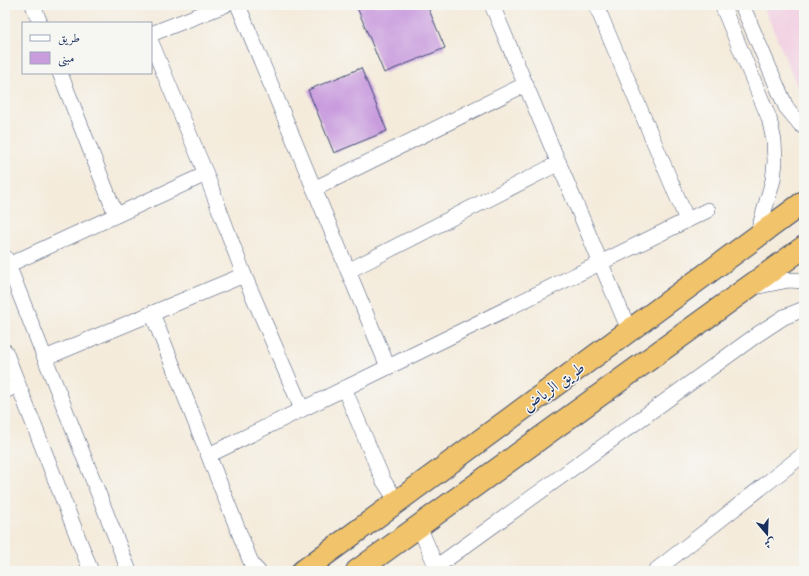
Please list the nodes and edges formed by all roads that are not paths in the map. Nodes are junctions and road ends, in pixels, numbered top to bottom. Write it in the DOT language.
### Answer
graph roads {
  1 [pos="33,5"];
  2 [pos="225,5"];
  3 [pos="238,5"];
  4 [pos="492,5"];
  5 [pos="596,5"];
  6 [pos="722,5"];
  7 [pos="742,5"];
  8 [pos="40,22"];
  9 [pos="152,34"];
  10 [pos="152,44"];
  11 [pos="60,74"];
  12 [pos="526,84"];
  13 [pos="781,95"];
  14 [pos="763,104"];
  15 [pos="804,127"];
  16 [pos="559,164"];
  17 [pos="206,174"];
  18 [pos="314,189"];
  19 [pos="804,202"];
  20 [pos="708,210"];
  21 [pos="116,215"];
  22 [pos="687,220"];
  23 [pos="757,236"];
  24 [pos="804,247"];
  25 [pos="7,261"];
  26 [pos="601,262"];
  27 [pos="348,271"];
  28 [pos="244,275"];
  29 [pos="804,281"];
  30 [pos="747,288"];
  31 [pos="804,309"];
  32 [pos="152,313"];
  33 [pos="629,330"];
  34 [pos="5,351"];
  35 [pos="45,358"];
  36 [pos="388,367"];
  37 [pos="12,388"];
  38 [pos="344,388"];
  39 [pos="302,409"];
  40 [pos="804,454"];
  41 [pos="208,455"];
  42 [pos="397,501"];
  43 [pos="419,526"];
  44 [pos="437,569"];
  45 [pos="91,571"];
  46 [pos="129,571"];
  47 [pos="258,571"];
  48 [pos="302,571"];
  49 [pos="358,571"];
  50 [pos="654,571"];
  1 -- 8 [label="street"];
  2 -- 9 [label="street"];
  3 -- 18 [label="street"];
  4 -- 12 [label="street"];
  5 -- 22 [label="street"];
  6 -- 14 [label="street"];
  7 -- 13 [label="street"];
  10 -- 17 [label="street"];
  11 -- 21 [label="street"];
  12 -- 16 [label="street"];
  12 -- 18 [label="street"];
  13 -- 14 [label="street"];
  13 -- 15 [label="street"];
  14 -- 23 [label="street"];
  16 -- 26 [label="street"];
  16 -- 27 [label="street"];
  17 -- 21 [label="street"];
  17 -- 28 [label="street"];
  18 -- 27 [label="street"];
  19 -- 23 [label="highway, طريق الرياض"];
  20 -- 22 [label="street"];
  21 -- 25 [label="street"];
  22 -- 26 [label="street"];
  23 -- 33 [label="highway, طريق الرياض"];
  24 -- 30 [label="highway"];
  25 -- 35 [label="street"];
  26 -- 33 [label="street"];
  26 -- 36 [label="street"];
  27 -- 36 [label="street"];
  28 -- 32 [label="street"];
  28 -- 39 [label="street"];
  29 -- 30 [label="street"];
  30 -- 43 [label="highway"];
  31 -- 44 [label="street"];
  32 -- 35 [label="street"];
  32 -- 41 [label="street"];
  33 -- 42 [label="highway, طريق الرياض"];
  34 -- 37 [label="street"];
  35 -- 46 [label="street"];
  36 -- 38 [label="street"];
  37 -- 45 [label="street"];
  38 -- 39 [label="street"];
  38 -- 42 [label="street"];
  39 -- 41 [label="street"];
  40 -- 50 [label="street"];
  41 -- 47 [label="street"];
  42 -- 48 [label="highway, طريق الرياض"];
  43 -- 44 [label="street"];
  43 -- 49 [label="highway"];
}
